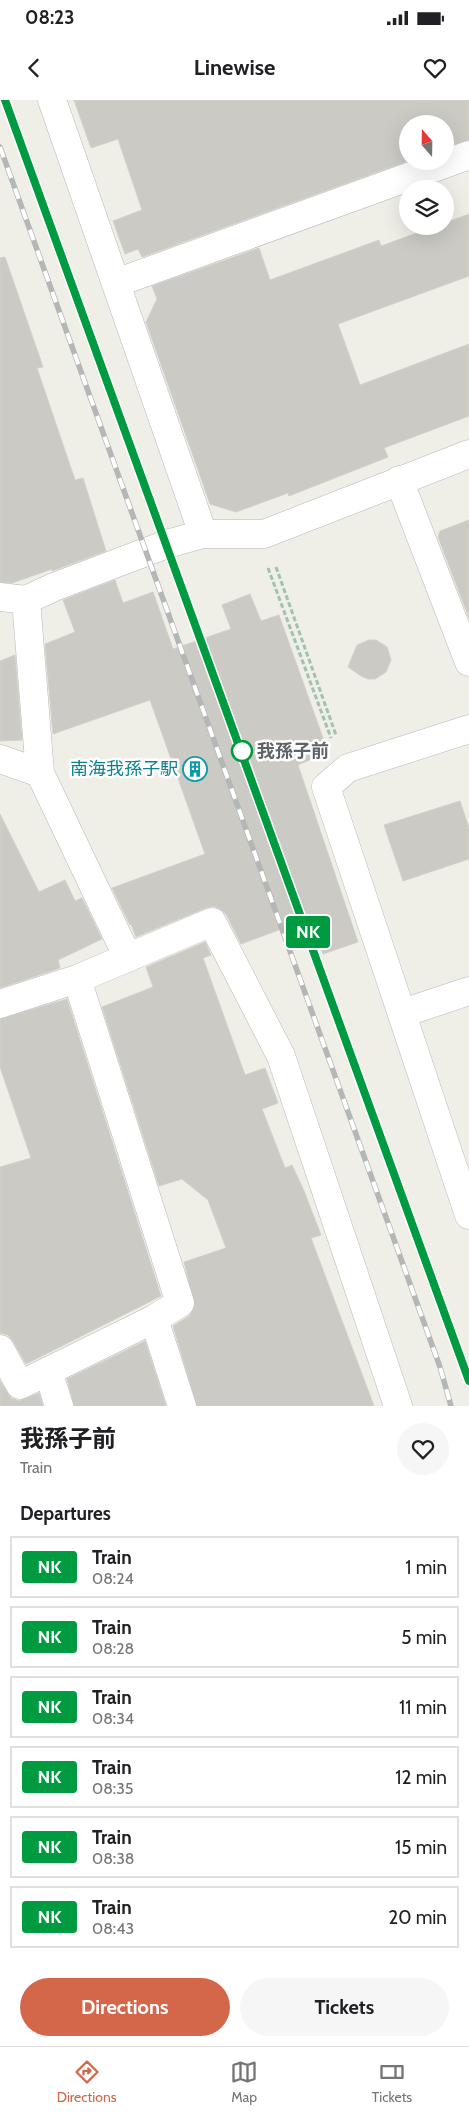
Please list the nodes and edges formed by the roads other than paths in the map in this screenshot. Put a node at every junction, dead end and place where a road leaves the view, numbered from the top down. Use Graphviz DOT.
graph roads {
  1 [pos="52,100"];
  2 [pos="469,155"];
  3 [pos="116,283"];
  4 [pos="469,454"];
  5 [pos="399,480"];
  6 [pos="203,534"];
  7 [pos="13,599"];
  8 [pos="469,662"];
  9 [pos="469,729"];
  10 [pos="0,759"];
  11 [pos="40,772"];
  12 [pos="128,958"];
  13 [pos="78,979"];
  14 [pos="469,991"];
  15 [pos="0,1004"];
  16 [pos="403,1012"];
  17 [pos="469,1215"];
  18 [pos="154,1319"];
  19 [pos="0,1349"];
  20 [pos="48,1371"];
  21 [pos="59,1406"];
  22 [pos="182,1406"];
  23 [pos="398,1406"];
  1 -- 3 [label="street"];
  2 -- 3 [label="street"];
  3 -- 6 [label="street"];
  4 -- 5 [label="street"];
  5 -- 6 [label="street"];
  5 -- 8 [label="street"];
  6 -- 7 [label="street"];
  7 -- 11 [label="street"];
  9 -- 16 [label="street"];
  10 -- 11 [label="street"];
  11 -- 12 [label="street"];
  12 -- 13 [label="street"];
  12 -- 23 [label="street"];
  13 -- 15 [label="street"];
  13 -- 18 [label="street"];
  14 -- 16 [label="street"];
  16 -- 17 [label="street"];
  18 -- 20 [label="street"];
  18 -- 22 [label="street"];
  19 -- 20 [label="street"];
  20 -- 21 [label="street"];
}
